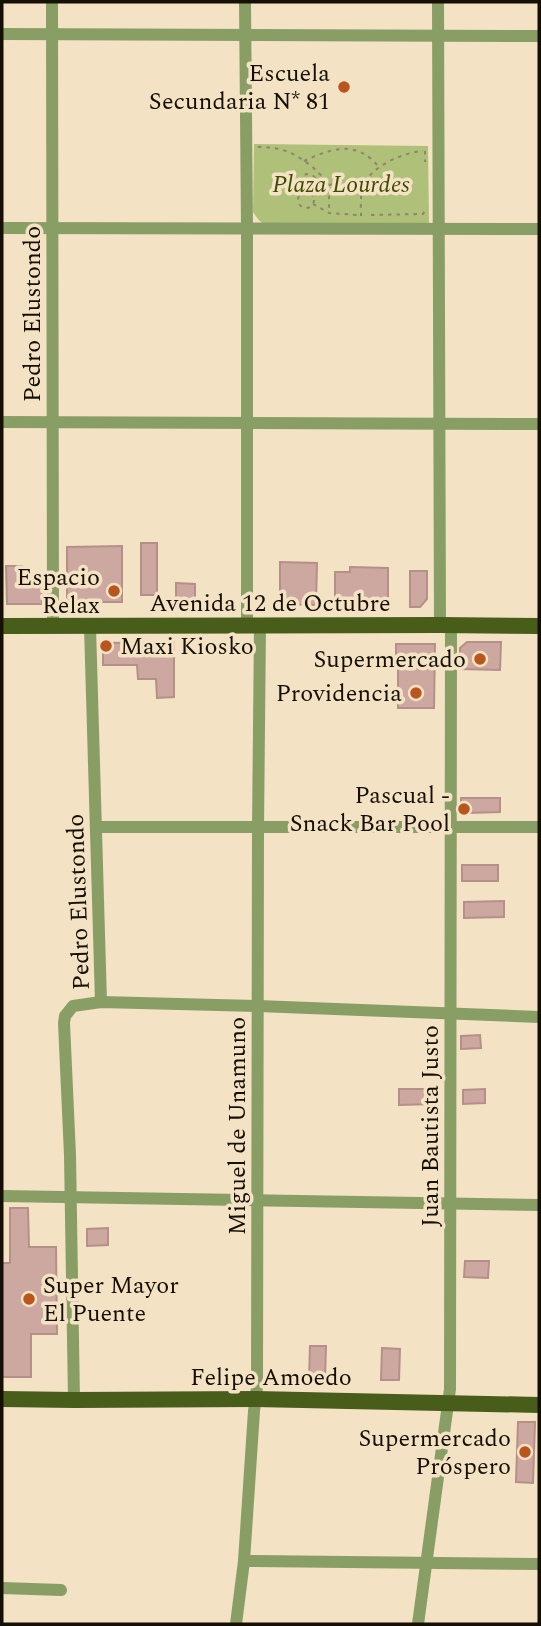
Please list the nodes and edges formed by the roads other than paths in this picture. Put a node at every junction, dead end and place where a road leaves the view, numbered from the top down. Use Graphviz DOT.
graph roads {
  1 [pos="52,2"];
  2 [pos="245,2"];
  3 [pos="438,2"];
  4 [pos="2,34"];
  5 [pos="52,34"];
  6 [pos="245,34"];
  7 [pos="438,35"];
  8 [pos="539,36"];
  9 [pos="2,228"];
  10 [pos="52,228"];
  11 [pos="247,229"];
  12 [pos="438,229"];
  13 [pos="539,229"];
  14 [pos="2,422"];
  15 [pos="53,424"];
  16 [pos="247,424"];
  17 [pos="439,424"];
  18 [pos="539,424"];
  19 [pos="446,625"];
  20 [pos="2,626"];
  21 [pos="53,626"];
  22 [pos="90,626"];
  23 [pos="254,626"];
  24 [pos="539,626"];
  25 [pos="450,826"];
  26 [pos="97,827"];
  27 [pos="539,827"];
  28 [pos="258,828"];
  29 [pos="102,1002"];
  30 [pos="258,1006"];
  31 [pos="451,1013"];
  32 [pos="539,1017"];
  33 [pos="2,1196"];
  34 [pos="71,1197"];
  35 [pos="259,1200"];
  36 [pos="450,1203"];
  37 [pos="539,1205"];
  38 [pos="2,1399"];
  39 [pos="256,1399"];
  40 [pos="74,1400"];
  41 [pos="449,1402"];
  42 [pos="539,1405"];
  43 [pos="244,1561"];
  44 [pos="427,1563"];
  45 [pos="539,1563"];
  46 [pos="2,1588"];
  47 [pos="61,1590"];
  48 [pos="236,1624"];
  49 [pos="418,1624"];
  1 -- 5 [label="street, Pedro Elustondo"];
  2 -- 6 [label="street, Miguel de Unamuno"];
  3 -- 7 [label="street, Juan Bautista Justo"];
  4 -- 5 [label="street"];
  5 -- 6 [label="street"];
  5 -- 10 [label="street, Pedro Elustondo"];
  6 -- 7 [label="street"];
  6 -- 11 [label="street, Miguel de Unamuno"];
  7 -- 8 [label="street"];
  7 -- 12 [label="street, Juan Bautista Justo"];
  9 -- 10 [label="street"];
  10 -- 11 [label="street"];
  10 -- 15 [label="street, Pedro Elustondo"];
  11 -- 12 [label="street"];
  11 -- 16 [label="street, Miguel de Unamuno"];
  12 -- 13 [label="street"];
  12 -- 17 [label="street, Juan Bautista Justo"];
  14 -- 15 [label="street"];
  15 -- 16 [label="street"];
  15 -- 21 [label="street, Pedro Elustondo"];
  16 -- 17 [label="street"];
  16 -- 23 [label="street, Miguel de Unamuno"];
  17 -- 18 [label="street"];
  17 -- 19 [label="street, Juan Bautista Justo"];
  19 -- 23 [label="main road, Avenida 12 de Octubre"];
  19 -- 24 [label="main road, Avenida 12 de Octubre"];
  19 -- 25 [label="street, Juan Bautista Justo"];
  20 -- 21 [label="main road, Avenida 12 de Octubre"];
  21 -- 22 [label="main road, Avenida 12 de Octubre"];
  22 -- 23 [label="main road, Avenida 12 de Octubre"];
  22 -- 26 [label="street, Pedro Elustondo"];
  23 -- 28 [label="street, Miguel de Unamuno"];
  25 -- 27 [label="street"];
  25 -- 28 [label="street"];
  25 -- 31 [label="street, Juan Bautista Justo"];
  26 -- 28 [label="street"];
  26 -- 29 [label="street, Pedro Elustondo"];
  28 -- 30 [label="street, Miguel de Unamuno"];
  29 -- 30 [label="street"];
  29 -- 34 [label="street, Pedro Elustondo"];
  30 -- 31 [label="street"];
  30 -- 35 [label="street, Miguel de Unamuno"];
  31 -- 32 [label="street"];
  31 -- 36 [label="street, Juan Bautista Justo"];
  33 -- 34 [label="street"];
  34 -- 35 [label="street"];
  34 -- 40 [label="street, Pedro Elustondo"];
  35 -- 36 [label="street"];
  35 -- 39 [label="street, Miguel de Unamuno"];
  36 -- 37 [label="street"];
  36 -- 41 [label="street, Juan Bautista Justo"];
  38 -- 40 [label="main road, Felipe Amoedo"];
  39 -- 40 [label="main road, Felipe Amoedo"];
  39 -- 41 [label="main road, Felipe Amoedo"];
  39 -- 43 [label="street, Miguel de Unamuno"];
  41 -- 42 [label="main road, Felipe Amoedo"];
  41 -- 44 [label="street, Juan Bautista Justo"];
  43 -- 44 [label="street"];
  43 -- 48 [label="street, Miguel de Unamuno"];
  44 -- 45 [label="street"];
  44 -- 49 [label="street, Juan Bautista Justo"];
  46 -- 47 [label="street"];
}
